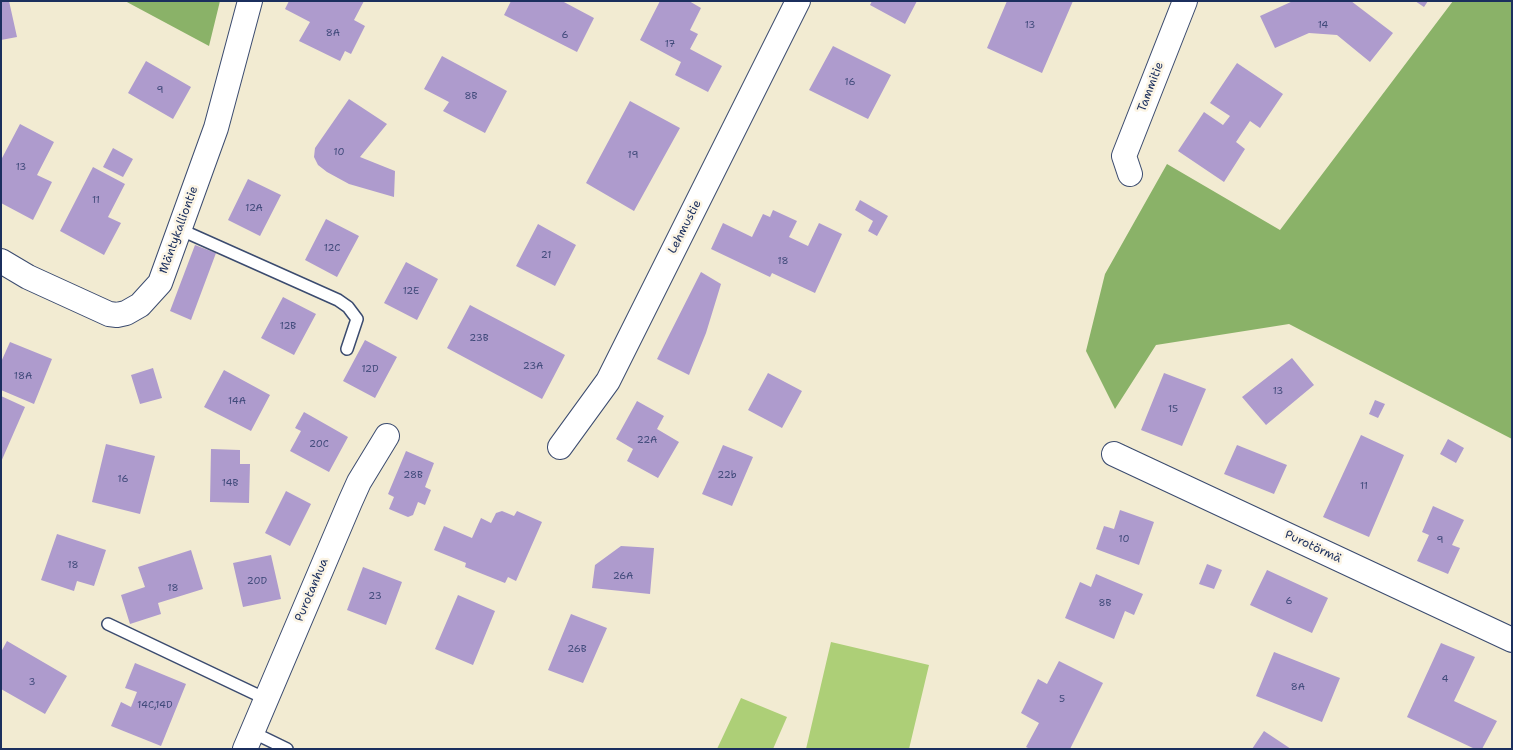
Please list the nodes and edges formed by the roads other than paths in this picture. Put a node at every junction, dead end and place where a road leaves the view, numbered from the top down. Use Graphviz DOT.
graph roads {
  1 [pos="250,1"];
  2 [pos="798,1"];
  3 [pos="1185,1"];
  4 [pos="1130,174"];
  5 [pos="179,229"];
  6 [pos="1,261"];
  7 [pos="347,349"];
  8 [pos="387,436"];
  9 [pos="560,447"];
  10 [pos="1114,454"];
  11 [pos="108,624"];
  12 [pos="1512,640"];
  13 [pos="266,699"];
  14 [pos="249,741"];
  15 [pos="287,749"];
  1 -- 5 [label="street, Mäntykalliontie"];
  2 -- 9 [label="street, Lehmustie"];
  3 -- 4 [label="street, Tammitie"];
  5 -- 6 [label="street, Mäntykalliontie"];
  5 -- 7 [label="lane"];
  8 -- 13 [label="street, Purotanhua"];
  10 -- 12 [label="street, Purotörmä"];
  11 -- 13 [label="lane"];
  13 -- 14 [label="street, Purotanhua"];
  14 -- 15 [label="lane"];
}
